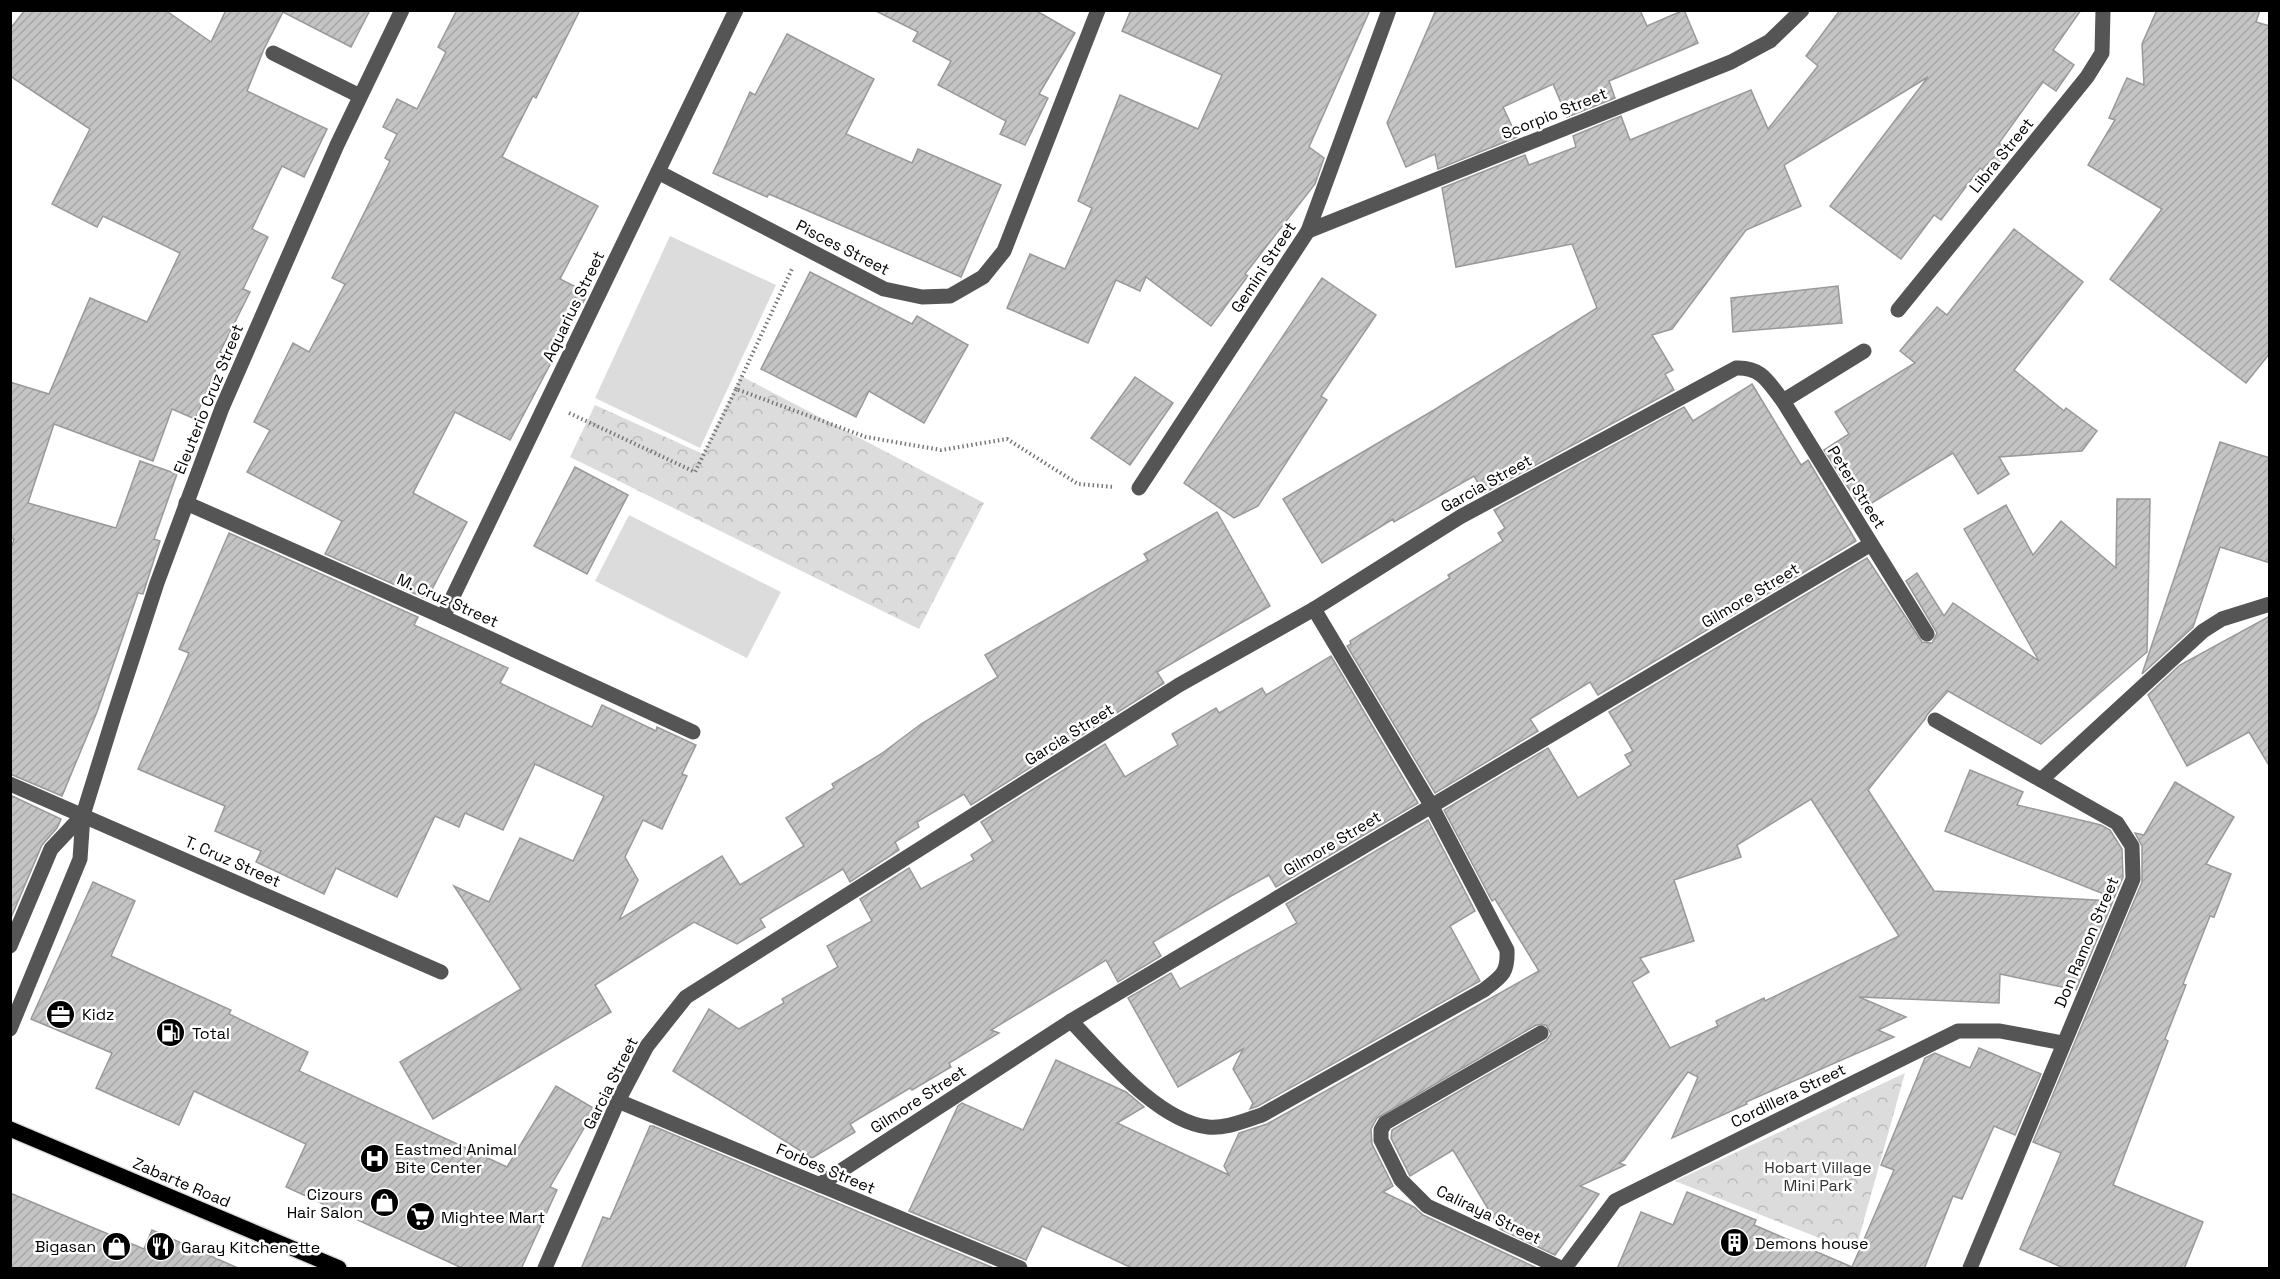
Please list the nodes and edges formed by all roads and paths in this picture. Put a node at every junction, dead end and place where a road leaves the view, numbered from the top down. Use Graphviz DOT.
graph roads {
  1 [pos="402,10"];
  2 [pos="736,10"];
  3 [pos="1098,10"];
  4 [pos="1389,10"];
  5 [pos="1802,10"];
  6 [pos="2103,10"];
  7 [pos="273,53"];
  8 [pos="360,96"];
  9 [pos="658,172"];
  10 [pos="1308,231"];
  11 [pos="802,247"];
  12 [pos="1898,310"];
  13 [pos="1864,351"];
  14 [pos="1748,368"];
  15 [pos="736,389"];
  16 [pos="1783,401"];
  17 [pos="546,402"];
  18 [pos="1139,489"];
  19 [pos="186,503"];
  20 [pos="1871,544"];
  21 [pos="2270,604"];
  22 [pos="1314,609"];
  23 [pos="443,617"];
  24 [pos="1927,634"];
  25 [pos="1935,720"];
  26 [pos="693,732"];
  27 [pos="2041,780"];
  28 [pos="10,784"];
  29 [pos="1431,805"];
  30 [pos="83,815"];
  31 [pos="10,946"];
  32 [pos="441,972"];
  33 [pos="1071,1021"];
  34 [pos="10,1029"];
  35 [pos="1541,1034"];
  36 [pos="2063,1043"];
  37 [pos="618,1101"];
  38 [pos="10,1129"];
  39 [pos="819,1185"];
  40 [pos="1971,1268"];
  41 [pos="339,1269"];
  42 [pos="545,1269"];
  43 [pos="1020,1269"];
  44 [pos="1563,1269"];
  1 -- 8 [label="street, Eleuterio Cruz Street"];
  2 -- 9 [label="street, Aquarius Street"];
  3 -- 11 [label="street, Pisces Street"];
  4 -- 10 [label="street, Gemini Street"];
  5 -- 10 [label="street, Scorpio Street"];
  6 -- 12 [label="street, Libra Street"];
  7 -- 8 [label="street"];
  8 -- 19 [label="street, Eleuterio Cruz Street"];
  9 -- 11 [label="street, Pisces Street"];
  9 -- 17 [label="street, Aquarius Street"];
  10 -- 18 [label="street, Gemini Street"];
  11 -- 15 [label="path"];
  13 -- 16 [label="street"];
  14 -- 16 [label="street, Peter Street"];
  14 -- 22 [label="street, Garcia Street"];
  15 -- 17 [label="path"];
  15 -- 18 [label="path"];
  16 -- 20 [label="street, Peter Street"];
  17 -- 23 [label="street, Aquarius Street"];
  19 -- 23 [label="street, M. Cruz Street"];
  19 -- 30 [label="street, Eleuterio Cruz Street"];
  20 -- 24 [label="street, Peter Street"];
  20 -- 29 [label="street, Gilmore Street"];
  21 -- 27 [label="street"];
  22 -- 29 [label="street"];
  22 -- 37 [label="street, Garcia Street"];
  23 -- 26 [label="street, M. Cruz Street"];
  25 -- 27 [label="street, Don Ramon Street"];
  27 -- 36 [label="street, Don Ramon Street"];
  28 -- 30 [label="street, T. Cruz Street"];
  29 -- 33 [label="street, Gilmore Street"];
  29 -- 33 [label="street"];
  30 -- 31 [label="street, Eleuterio Cruz Street"];
  30 -- 32 [label="street, T. Cruz Street"];
  30 -- 34 [label="street, Eleuterio Cruz Street"];
  33 -- 39 [label="street, Gilmore Street"];
  35 -- 44 [label="street, Caliraya Street"];
  36 -- 40 [label="street, Don Ramon Street"];
  36 -- 44 [label="street, Cordillera Street"];
  37 -- 39 [label="street, Forbes Street"];
  37 -- 42 [label="street, Garcia Street"];
  38 -- 41 [label="main road, Zabarte Road"];
  39 -- 43 [label="street, Forbes Street"];
}
